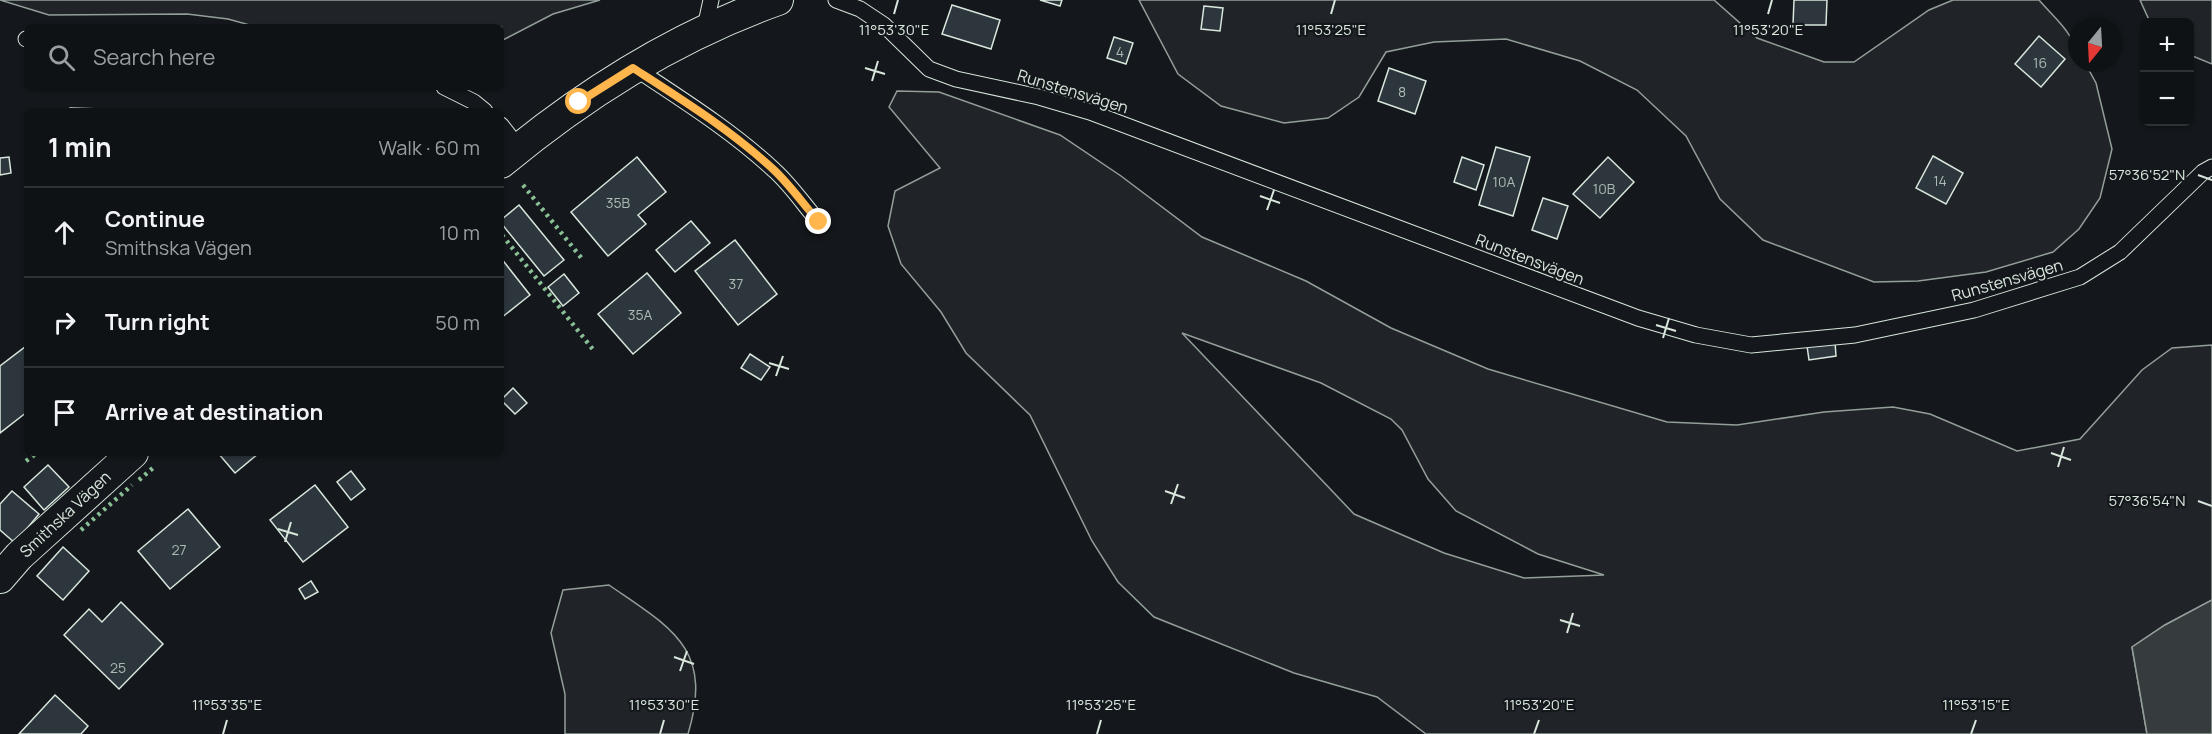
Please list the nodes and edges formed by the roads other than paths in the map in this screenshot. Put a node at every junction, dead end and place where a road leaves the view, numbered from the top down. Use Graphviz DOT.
graph roads {
  1 [pos="711,0"];
  2 [pos="778,0"];
  3 [pos="836,0"];
  4 [pos="704,33"];
  5 [pos="633,68"];
  6 [pos="450,90"];
  7 [pos="481,108"];
  8 [pos="507,145"];
  9 [pos="2212,167"];
  10 [pos="819,222"];
  11 [pos="130,456"];
  12 [pos="0,578"];
  1 -- 4 [label="lane"];
  2 -- 4 [label="street"];
  3 -- 9 [label="lane, Runstensvägen"];
  4 -- 5 [label="street"];
  5 -- 8 [label="street"];
  5 -- 10 [label="lane"];
  6 -- 7 [label="lane"];
  11 -- 12 [label="street, Smithska Vägen"];
}
